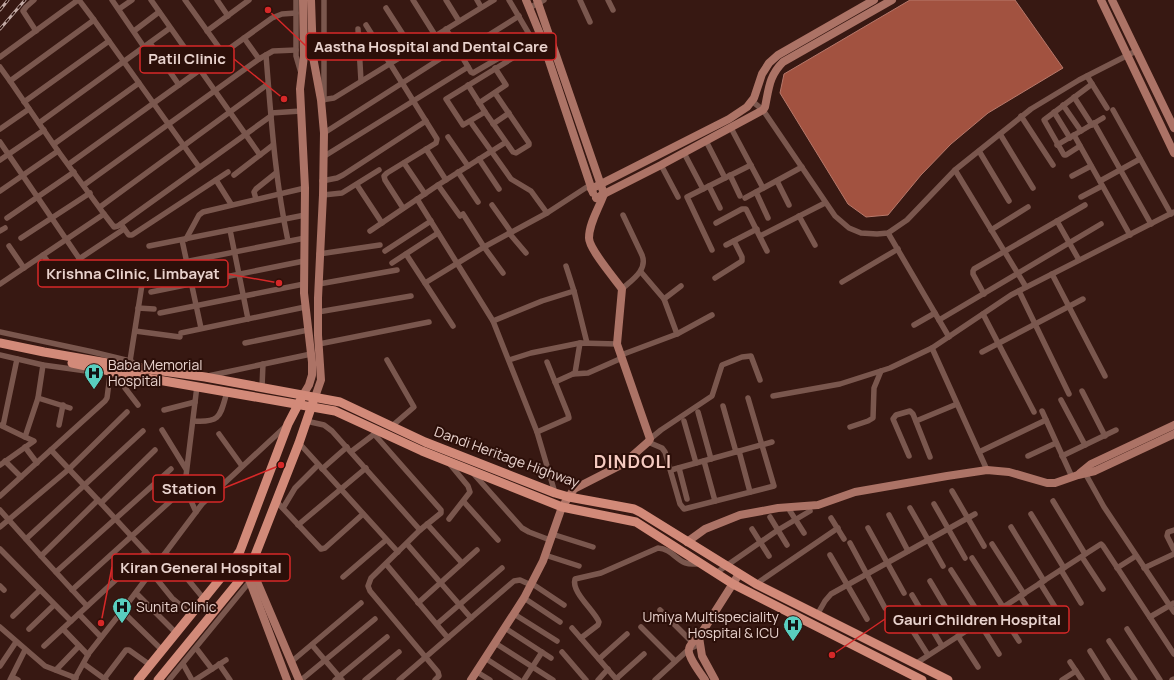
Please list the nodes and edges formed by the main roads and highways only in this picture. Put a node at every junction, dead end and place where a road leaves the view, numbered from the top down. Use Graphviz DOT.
graph roads {
  1 [pos="0,343"];
  2 [pos="0,348"];
  3 [pos="125,370"];
  4 [pos="303,395"];
  5 [pos="315,397"];
  6 [pos="298,404"];
  7 [pos="311,407"];
  8 [pos="138,680"];
  9 [pos="158,680"];
  10 [pos="922,680"];
  11 [pos="948,680"];
  1 -- 3 [label="main road"];
  2 -- 3 [label="main road"];
  3 -- 4 [label="main road, Dandi Heritage Highway"];
  3 -- 6 [label="main road, Dandi Heritage Highway"];
  4 -- 5 [label="main road, Dandi Heritage Highway"];
  4 -- 6 [label="main road"];
  5 -- 7 [label="main road"];
  5 -- 11 [label="main road, Dandi Heritage Highway"];
  6 -- 7 [label="main road, Dandi Heritage Highway"];
  6 -- 8 [label="main road"];
  7 -- 9 [label="main road"];
  7 -- 10 [label="main road, Dandi Heritage Highway"];
}
